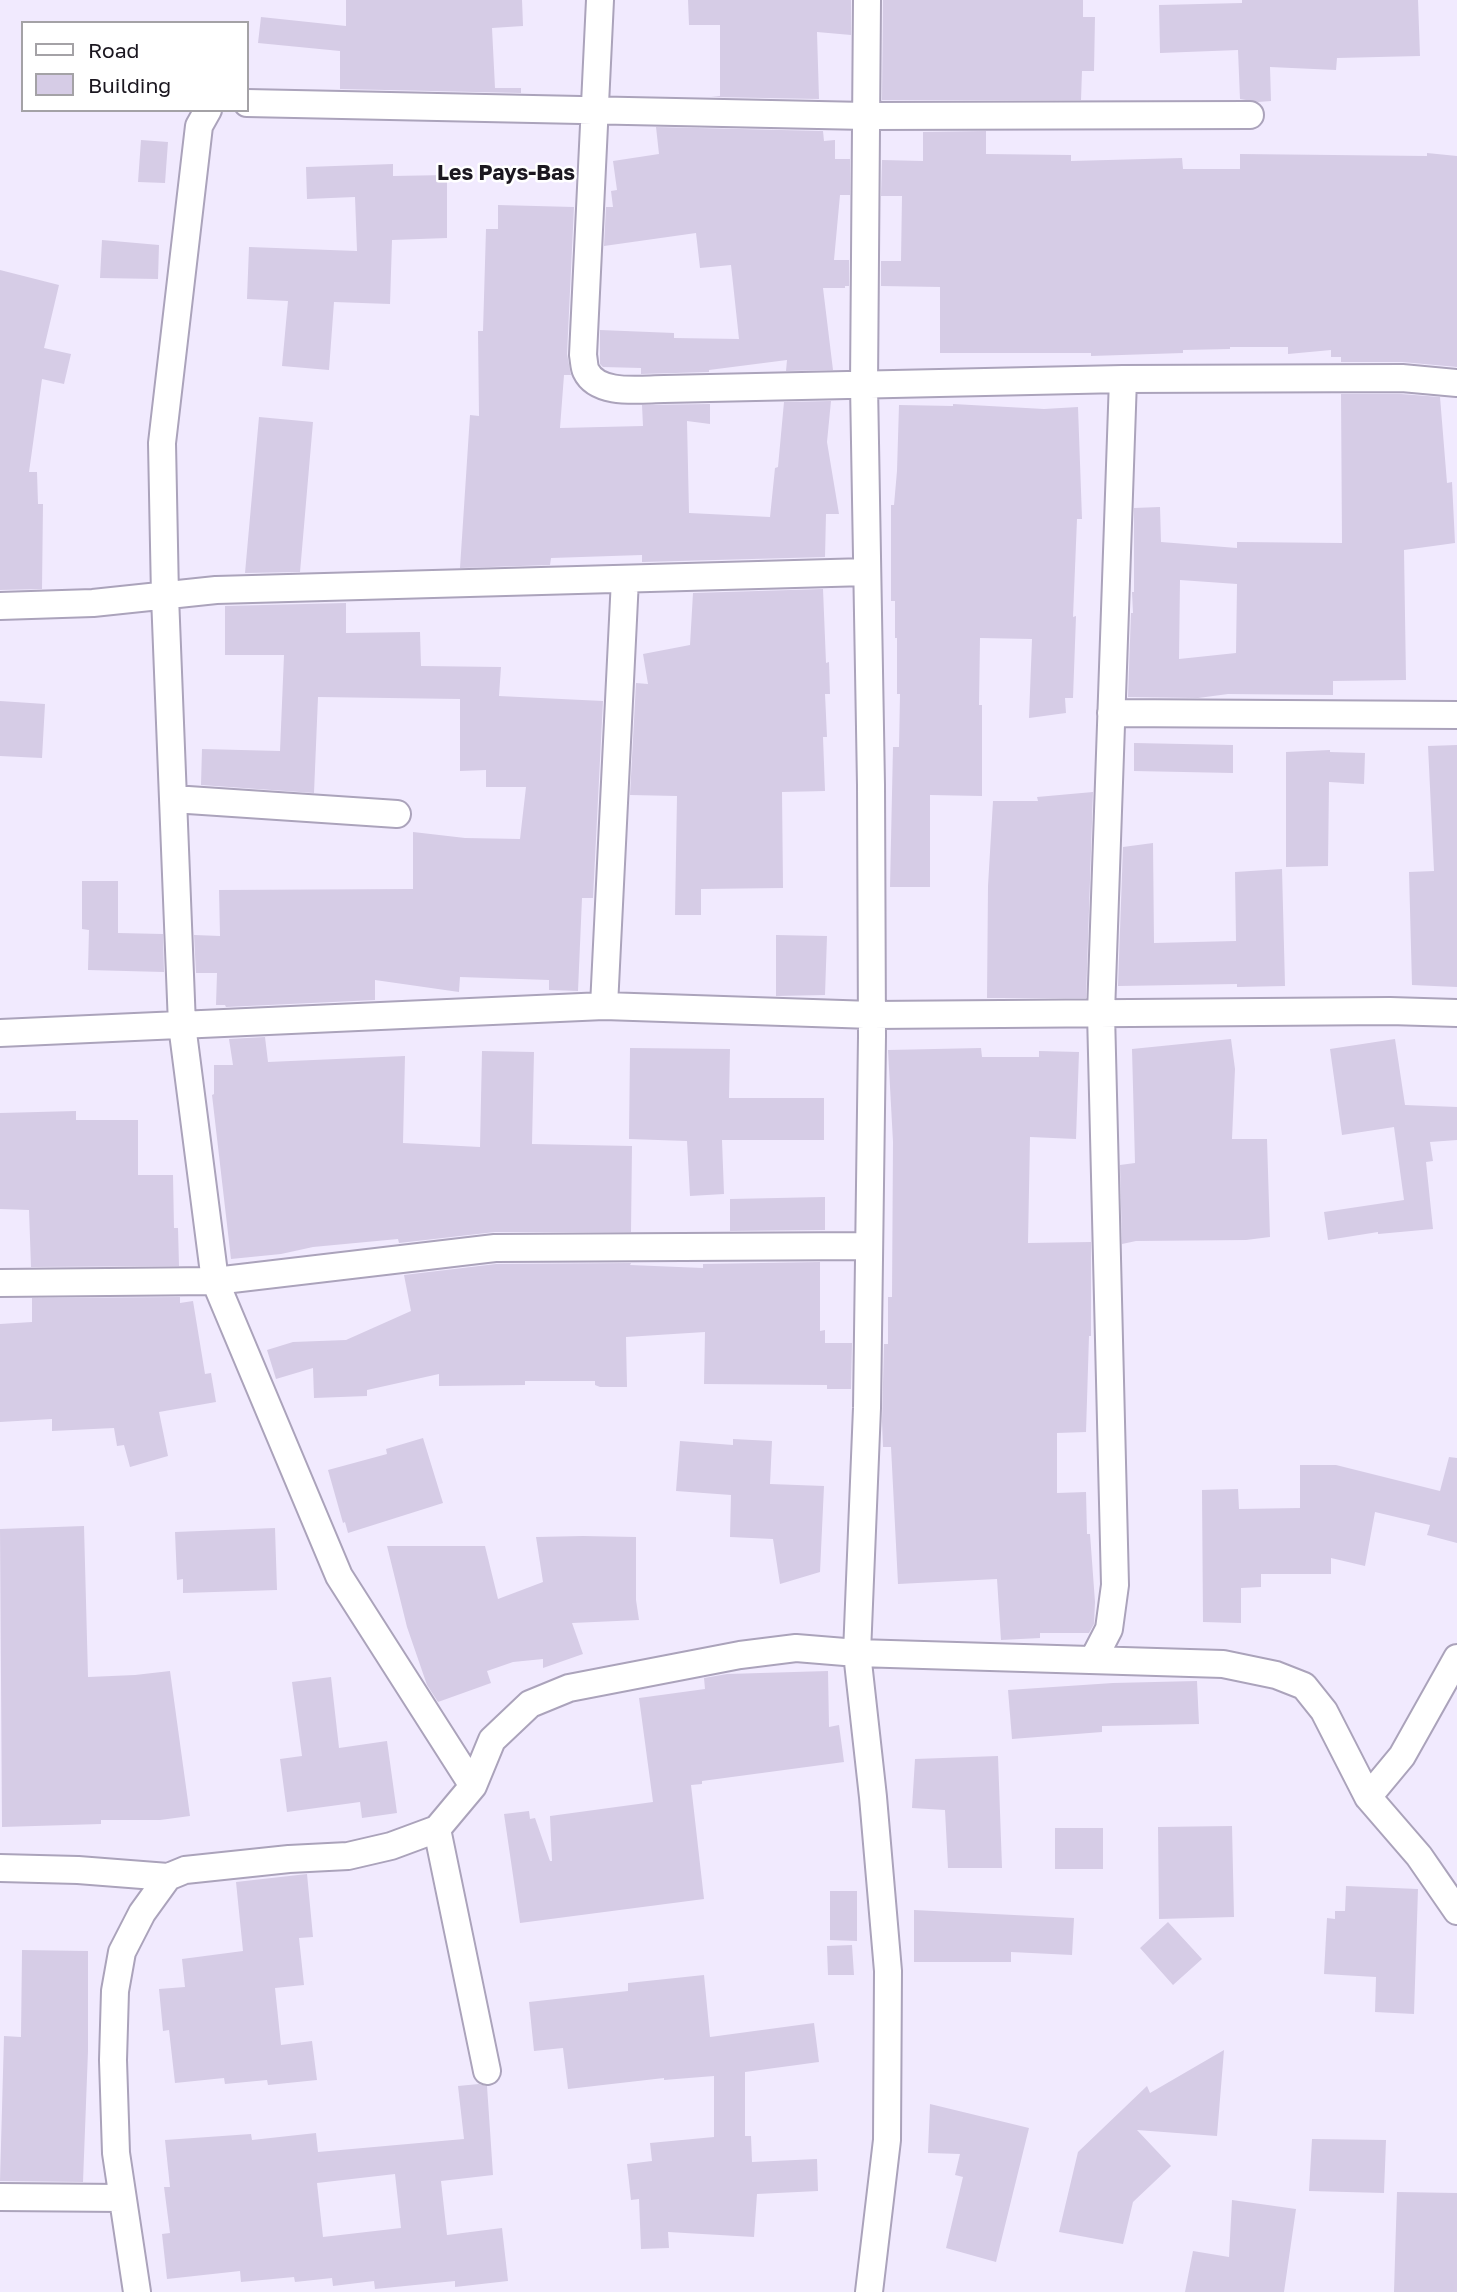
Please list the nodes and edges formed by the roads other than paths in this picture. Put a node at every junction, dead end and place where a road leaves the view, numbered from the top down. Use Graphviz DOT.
graph roads {
  1 [pos="600,0"];
  2 [pos="867,0"];
  3 [pos="248,103"];
  4 [pos="595,109"];
  5 [pos="207,112"];
  6 [pos="1250,115"];
  7 [pos="866,116"];
  8 [pos="1123,379"];
  9 [pos="1457,383"];
  10 [pos="864,385"];
  11 [pos="867,572"];
  12 [pos="625,579"];
  13 [pos="165,596"];
  14 [pos="0,606"];
  15 [pos="1111,713"];
  16 [pos="1457,715"];
  17 [pos="173,799"];
  18 [pos="397,814"];
  19 [pos="604,1006"];
  20 [pos="1101,1013"];
  21 [pos="1457,1013"];
  22 [pos="872,1015"];
  23 [pos="182,1025"];
  24 [pos="0,1033"];
  25 [pos="869,1246"];
  26 [pos="215,1281"];
  27 [pos="0,1283"];
  28 [pos="857,1653"];
  29 [pos="1457,1658"];
  30 [pos="1093,1660"];
  31 [pos="473,1786"];
  32 [pos="1368,1797"];
  33 [pos="438,1829"];
  34 [pos="0,1868"];
  35 [pos="168,1877"];
  36 [pos="1457,1911"];
  37 [pos="487,2071"];
  38 [pos="0,2197"];
  39 [pos="122,2198"];
  40 [pos="137,2292"];
  41 [pos="869,2292"];
  1 -- 4 [label="street"];
  2 -- 7 [label="street"];
  3 -- 4 [label="street"];
  4 -- 7 [label="street"];
  4 -- 10 [label="street"];
  5 -- 13 [label="street"];
  6 -- 7 [label="street"];
  7 -- 10 [label="street"];
  8 -- 9 [label="street"];
  8 -- 10 [label="street"];
  8 -- 15 [label="street"];
  10 -- 11 [label="street"];
  11 -- 12 [label="street"];
  11 -- 22 [label="street"];
  12 -- 13 [label="street"];
  12 -- 19 [label="street"];
  13 -- 14 [label="street"];
  13 -- 17 [label="street"];
  15 -- 16 [label="street"];
  15 -- 20 [label="street"];
  17 -- 18 [label="street"];
  17 -- 23 [label="street"];
  19 -- 22 [label="street"];
  19 -- 23 [label="street"];
  20 -- 21 [label="street"];
  20 -- 22 [label="street"];
  20 -- 30 [label="street"];
  22 -- 25 [label="street"];
  23 -- 24 [label="street"];
  23 -- 26 [label="street"];
  25 -- 26 [label="street"];
  25 -- 28 [label="street"];
  26 -- 27 [label="street"];
  26 -- 31 [label="street"];
  28 -- 30 [label="street"];
  28 -- 31 [label="street"];
  28 -- 41 [label="street"];
  29 -- 32 [label="street"];
  30 -- 32 [label="street"];
  31 -- 33 [label="street"];
  32 -- 36 [label="street"];
  33 -- 35 [label="street"];
  33 -- 37 [label="street"];
  34 -- 35 [label="street"];
  35 -- 39 [label="street"];
  38 -- 39 [label="street"];
  39 -- 40 [label="street"];
}
